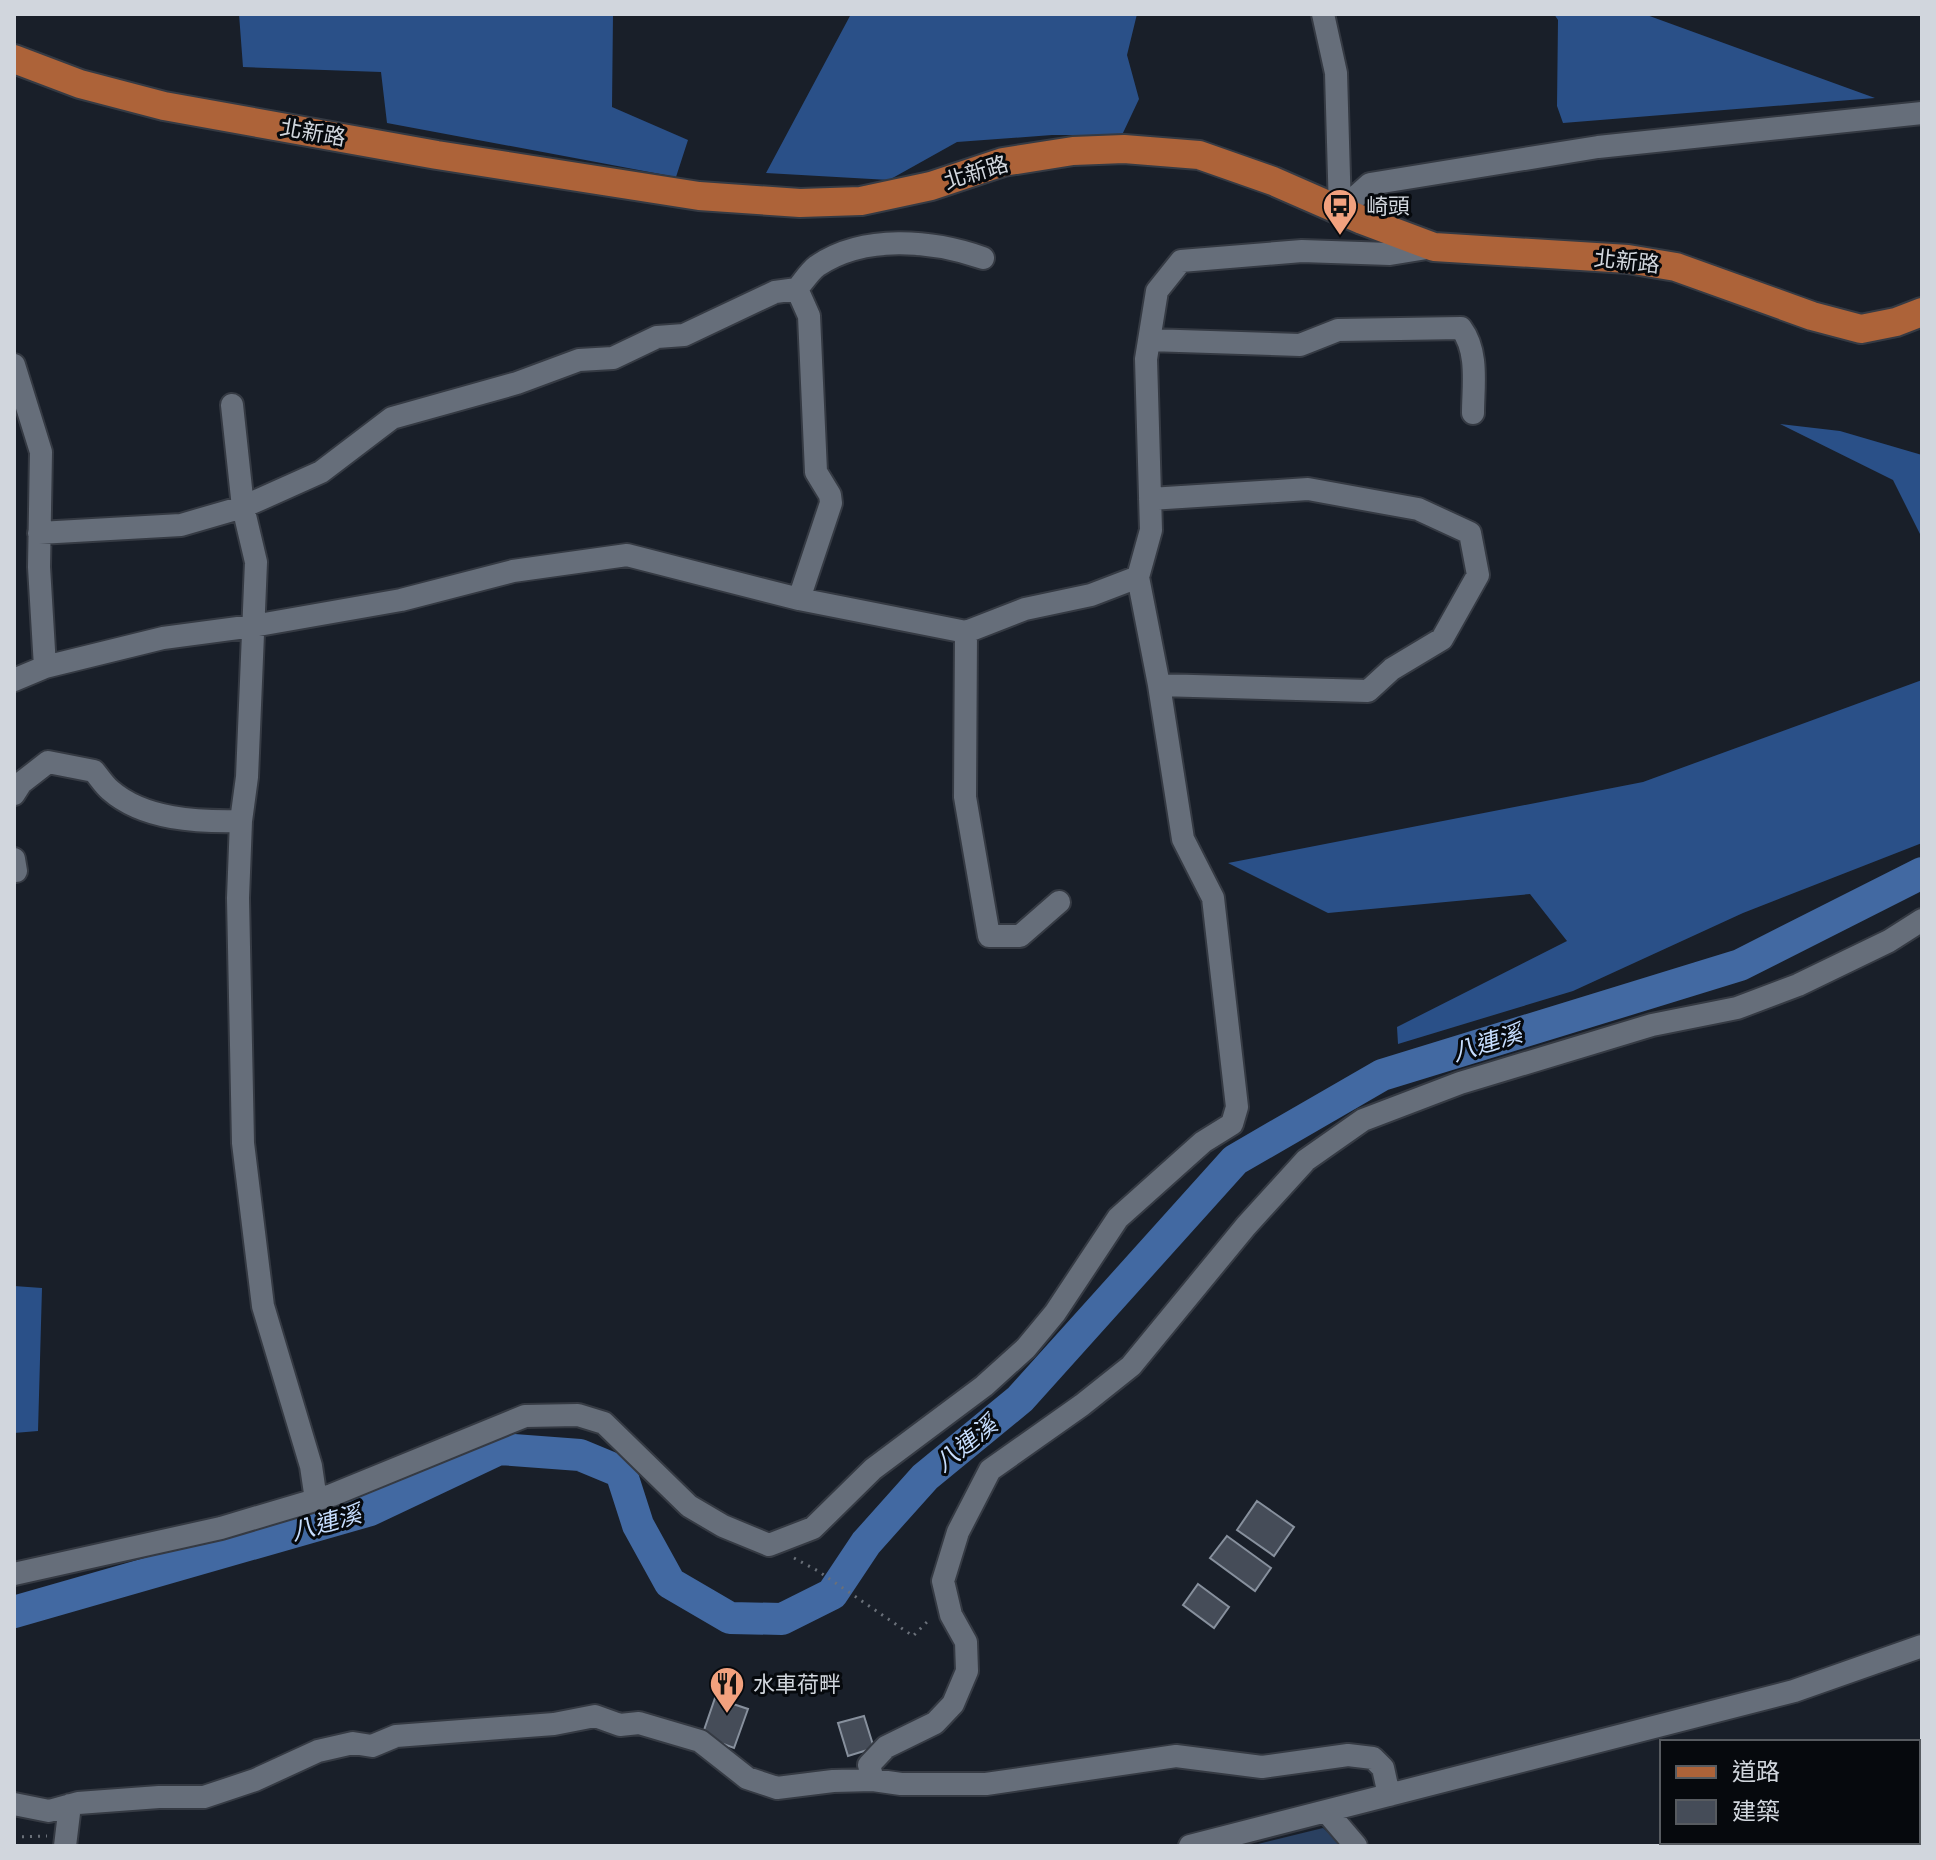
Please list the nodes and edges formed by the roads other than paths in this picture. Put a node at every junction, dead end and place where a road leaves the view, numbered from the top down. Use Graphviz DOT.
graph roads {
  1 [pos="1323,14"];
  2 [pos="14,59"];
  3 [pos="1922,113"];
  4 [pos="1340,211"];
  5 [pos="1434,247"];
  6 [pos="983,258"];
  7 [pos="797,289"];
  8 [pos="1922,312"];
  9 [pos="1149,340"];
  10 [pos="14,365"];
  11 [pos="232,405"];
  12 [pos="1473,413"];
  13 [pos="1150,499"];
  14 [pos="243,507"];
  15 [pos="39,533"];
  16 [pos="1138,577"];
  17 [pos="799,599"];
  18 [pos="253,626"];
  19 [pos="966,632"];
  20 [pos="45,667"];
  21 [pos="14,680"];
  22 [pos="1159,685"];
  23 [pos="14,794"];
  24 [pos="241,821"];
  25 [pos="1059,902"];
  26 [pos="1922,920"];
  27 [pos="316,1500"];
  28 [pos="14,1574"];
  29 [pos="1922,1646"];
  30 [pos="873,1780"];
  31 [pos="1389,1795"];
  32 [pos="14,1804"];
  33 [pos="70,1805"];
  34 [pos="1327,1812"];
  35 [pos="66,1841"];
  36 [pos="1190,1846"];
  37 [pos="1356,1846"];
  1 -- 4 [label="street"];
  2 -- 4 [label="main road, 北新路"];
  3 -- 4 [label="street"];
  4 -- 5 [label="main road, 北新路"];
  5 -- 8 [label="main road, 北新路"];
  5 -- 9 [label="street"];
  6 -- 7 [label="street"];
  7 -- 14 [label="street"];
  7 -- 17 [label="street"];
  9 -- 12 [label="street"];
  9 -- 13 [label="street"];
  10 -- 15 [label="street"];
  11 -- 14 [label="street"];
  13 -- 16 [label="street"];
  13 -- 22 [label="street"];
  14 -- 15 [label="street"];
  14 -- 18 [label="street"];
  15 -- 20 [label="street"];
  16 -- 19 [label="street"];
  16 -- 22 [label="street"];
  17 -- 18 [label="street"];
  17 -- 19 [label="street"];
  18 -- 20 [label="street"];
  18 -- 24 [label="street"];
  19 -- 25 [label="street"];
  20 -- 21 [label="street"];
  22 -- 27 [label="street"];
  23 -- 24 [label="street"];
  24 -- 27 [label="street"];
  26 -- 30 [label="street"];
  27 -- 28 [label="street"];
  29 -- 31 [label="street"];
  30 -- 31 [label="street"];
  30 -- 33 [label="street"];
  31 -- 34 [label="street"];
  32 -- 33 [label="street"];
  33 -- 35 [label="street"];
  34 -- 36 [label="street"];
  34 -- 37 [label="street"];
}
